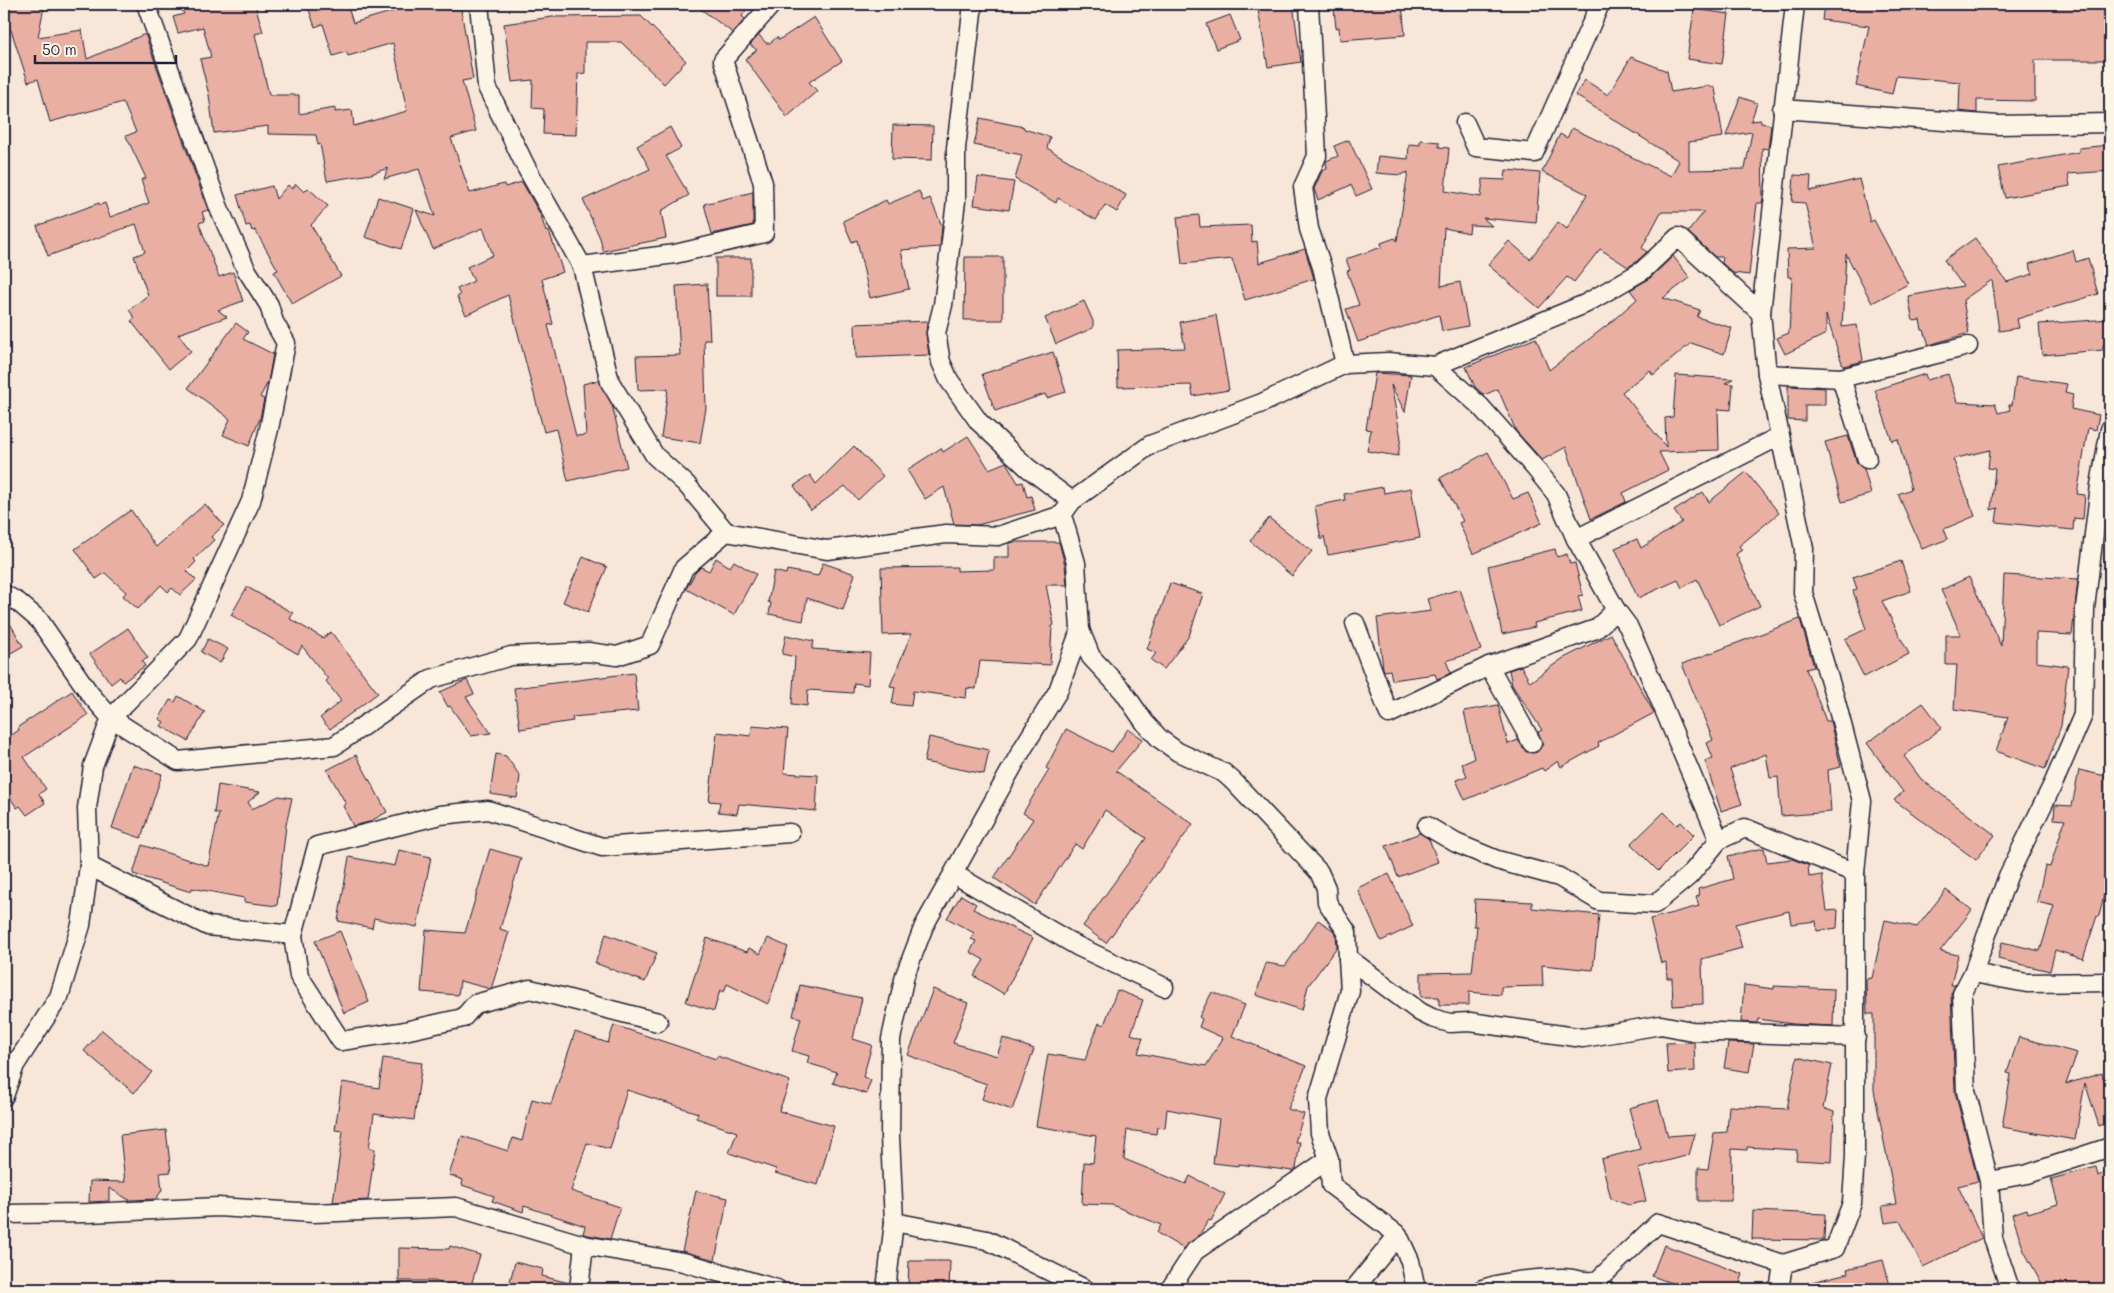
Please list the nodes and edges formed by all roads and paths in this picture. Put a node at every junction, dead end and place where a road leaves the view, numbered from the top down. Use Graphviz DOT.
graph roads {
  1 [pos="146,4"];
  2 [pos="479,4"];
  3 [pos="772,4"];
  4 [pos="973,4"];
  5 [pos="1309,4"];
  6 [pos="1600,4"];
  7 [pos="1795,4"];
  8 [pos="1782,109"];
  9 [pos="1465,123"];
  10 [pos="2110,123"];
  11 [pos="582,266"];
  12 [pos="1761,313"];
  13 [pos="1968,346"];
  14 [pos="1345,364"];
  15 [pos="1435,366"];
  16 [pos="1767,374"];
  17 [pos="1841,378"];
  18 [pos="2110,429"];
  19 [pos="1780,436"];
  20 [pos="1867,458"];
  21 [pos="1067,508"];
  22 [pos="726,532"];
  23 [pos="1576,539"];
  24 [pos="4,594"];
  25 [pos="1616,610"];
  26 [pos="1355,623"];
  27 [pos="1080,630"];
  28 [pos="1489,666"];
  29 [pos="111,718"];
  30 [pos="1532,743"];
  31 [pos="1427,826"];
  32 [pos="790,832"];
  33 [pos="1719,840"];
  34 [pos="89,866"];
  35 [pos="1855,873"];
  36 [pos="954,874"];
  37 [pos="293,934"];
  38 [pos="1348,958"];
  39 [pos="1974,973"];
  40 [pos="2110,982"];
  41 [pos="1384,984"];
  42 [pos="1164,987"];
  43 [pos="1350,991"];
  44 [pos="658,1022"];
  45 [pos="1856,1037"];
  46 [pos="4,1096"];
  47 [pos="2110,1147"];
  48 [pos="1329,1159"];
  49 [pos="1989,1181"];
  50 [pos="4,1214"];
  51 [pos="894,1222"];
  52 [pos="1398,1235"];
  53 [pos="584,1245"];
  54 [pos="1783,1264"];
  55 [pos="579,1289"];
  56 [pos="777,1289"];
  57 [pos="886,1289"];
  58 [pos="1085,1289"];
  59 [pos="1170,1289"];
  60 [pos="1354,1289"];
  61 [pos="1416,1289"];
  62 [pos="1482,1289"];
  63 [pos="1777,1289"];
  64 [pos="2010,1289"];
  1 -- 29 [label="street"];
  2 -- 11 [label="street"];
  3 -- 11 [label="street"];
  4 -- 21 [label="street"];
  5 -- 14 [label="street"];
  6 -- 9 [label="street"];
  7 -- 8 [label="street"];
  8 -- 10 [label="street"];
  8 -- 12 [label="street"];
  11 -- 22 [label="street"];
  12 -- 15 [label="street"];
  12 -- 16 [label="street"];
  13 -- 17 [label="street"];
  14 -- 15 [label="street"];
  14 -- 21 [label="street"];
  15 -- 23 [label="street"];
  16 -- 17 [label="street"];
  16 -- 19 [label="street"];
  17 -- 20 [label="street"];
  18 -- 39 [label="street"];
  19 -- 23 [label="street"];
  19 -- 35 [label="street"];
  21 -- 22 [label="street"];
  21 -- 27 [label="street"];
  22 -- 29 [label="street"];
  23 -- 25 [label="street"];
  24 -- 29 [label="street"];
  25 -- 28 [label="street"];
  25 -- 33 [label="street"];
  26 -- 28 [label="street"];
  27 -- 36 [label="street"];
  27 -- 38 [label="street"];
  28 -- 30 [label="street"];
  29 -- 34 [label="street"];
  31 -- 33 [label="street"];
  32 -- 37 [label="street"];
  33 -- 35 [label="street"];
  34 -- 37 [label="street"];
  34 -- 46 [label="street"];
  35 -- 45 [label="street"];
  36 -- 42 [label="street"];
  36 -- 51 [label="street"];
  37 -- 44 [label="street"];
  38 -- 41 [label="street"];
  38 -- 43 [label="street"];
  39 -- 40 [label="street"];
  39 -- 49 [label="street"];
  41 -- 43 [label="street"];
  41 -- 45 [label="street"];
  43 -- 48 [label="street"];
  45 -- 54 [label="street"];
  47 -- 49 [label="street"];
  48 -- 52 [label="street"];
  48 -- 59 [label="street"];
  49 -- 64 [label="street"];
  50 -- 53 [label="street"];
  51 -- 57 [label="street"];
  51 -- 58 [label="street"];
  52 -- 60 [label="street"];
  52 -- 61 [label="street"];
  53 -- 55 [label="street"];
  53 -- 56 [label="street"];
  54 -- 62 [label="street"];
  54 -- 63 [label="street"];
}
